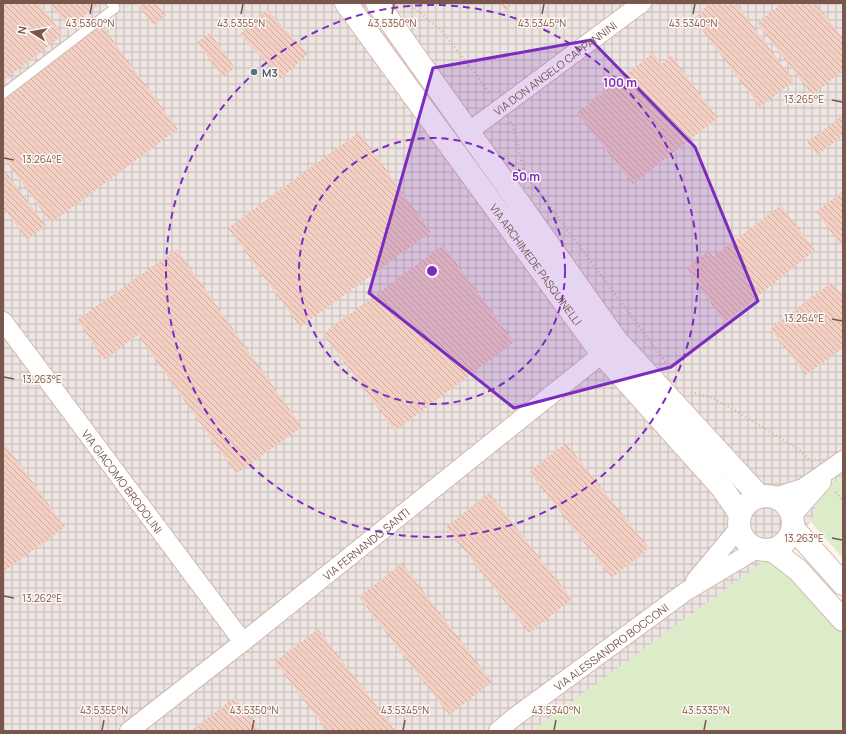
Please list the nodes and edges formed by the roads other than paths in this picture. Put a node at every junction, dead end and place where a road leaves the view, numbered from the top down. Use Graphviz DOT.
graph roads {
  1 [pos="111,3"];
  2 [pos="346,3"];
  3 [pos="377,3"];
  4 [pos="642,3"];
  5 [pos="3,94"];
  6 [pos="468,132"];
  7 [pos="3,321"];
  8 [pos="602,354"];
  9 [pos="831,470"];
  10 [pos="767,497"];
  11 [pos="740,521"];
  12 [pos="793,522"];
  13 [pos="764,550"];
  14 [pos="843,584"];
  15 [pos="685,592"];
  16 [pos="843,620"];
  17 [pos="243,642"];
  18 [pos="515,725"];
  19 [pos="130,731"];
  20 [pos="498,731"];
  1 -- 5 [label="lane"];
  2 -- 8 [label="main road, VIA ARCHIMEDE PASQUINELLI"];
  3 -- 6 [label="main road, VIA ARCHIMEDE PASQUINELLI"];
  4 -- 6 [label="street, VIA DON ANGELO CAPPANNINI"];
  6 -- 10 [label="main road, VIA ARCHIMEDE PASQUINELLI"];
  7 -- 17 [label="street, VIA GIACOMO BRODOLINI"];
  8 -- 11 [label="main road, VIA ARCHIMEDE PASQUINELLI"];
  8 -- 17 [label="street, VIA FERNANDO SANTI"];
  9 -- 10 [label="street"];
  9 -- 12 [label="street"];
  10 -- 11 [label="main road"];
  10 -- 12 [label="main road, VIA ARCHIMEDE PASQUINELLI"];
  11 -- 13 [label="main road, VIA ARCHIMEDE PASQUINELLI"];
  11 -- 15 [label="street, VIA ALESSANDRO BOCCONI"];
  12 -- 13 [label="main road"];
  12 -- 14 [label="main road, VIA ARCHIMEDE PASQUINELLI"];
  13 -- 15 [label="street, VIA ALESSANDRO BOCCONI"];
  13 -- 16 [label="main road, VIA ARCHIMEDE PASQUINELLI"];
  15 -- 18 [label="street, VIA ALESSANDRO BOCCONI"];
  17 -- 19 [label="street, VIA FERNANDO SANTI"];
  18 -- 20 [label="street, VIA ALESSANDRO BOCCONI"];
}
